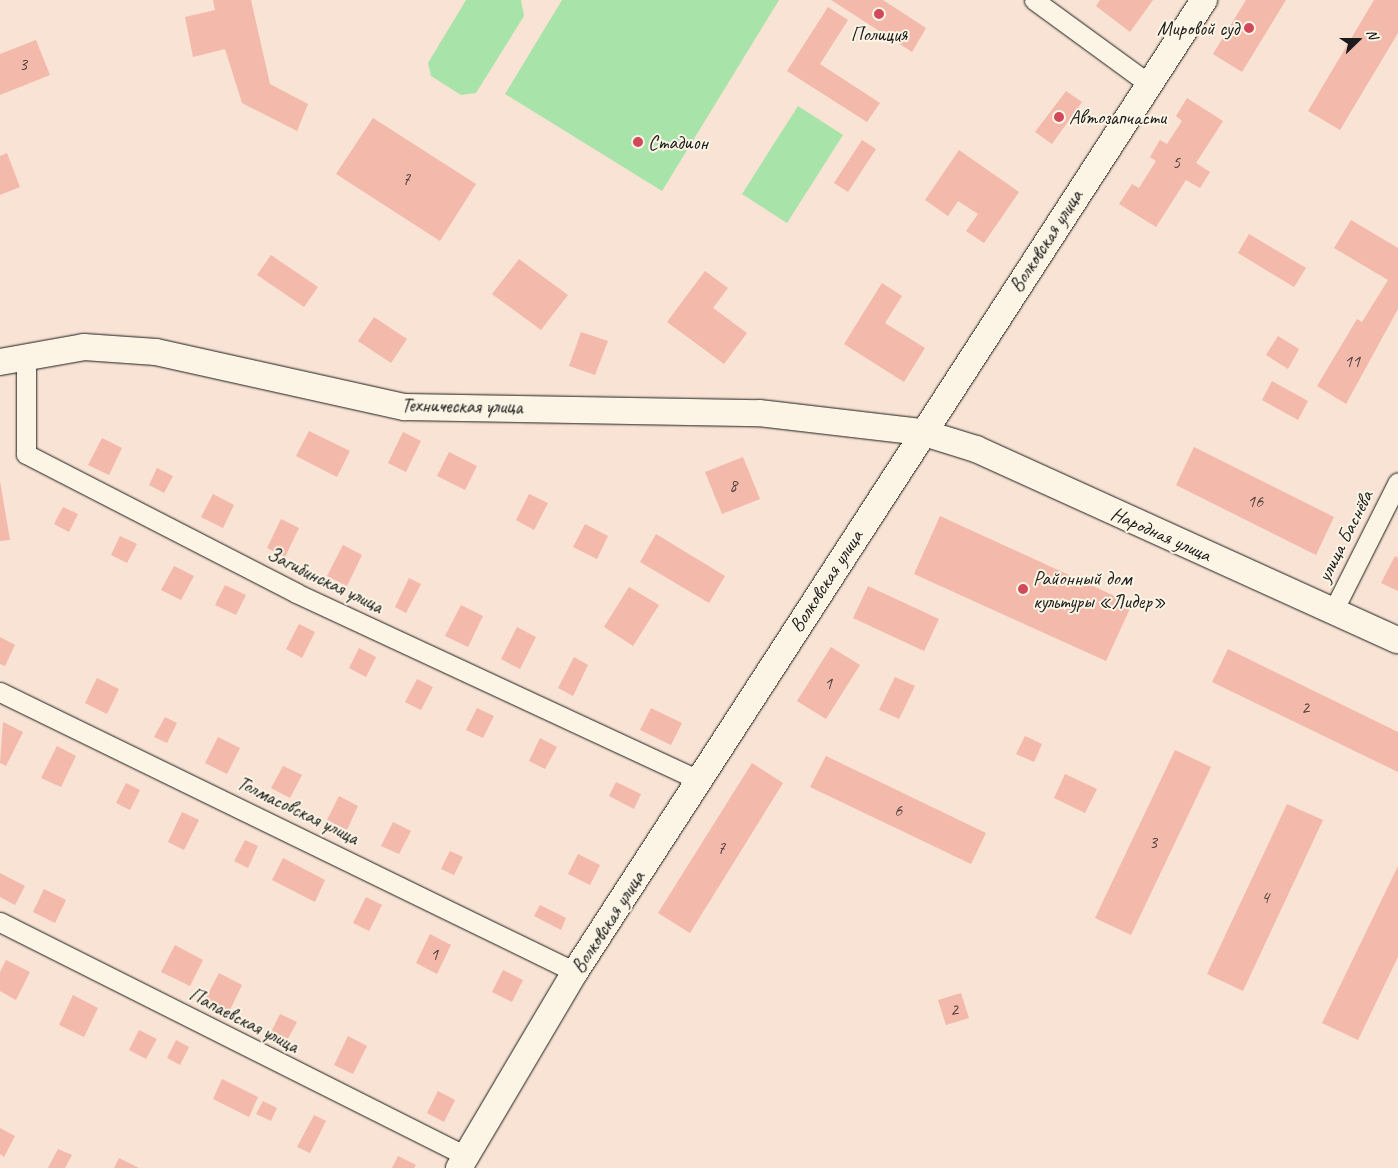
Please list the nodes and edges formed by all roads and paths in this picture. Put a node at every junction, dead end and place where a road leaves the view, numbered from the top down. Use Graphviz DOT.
graph roads {
  1 [pos="1034,0"];
  2 [pos="1204,0"];
  3 [pos="1149,84"];
  4 [pos="12,359"];
  5 [pos="921,432"];
  6 [pos="1398,482"];
  7 [pos="1333,611"];
  8 [pos="1398,640"];
  9 [pos="0,692"];
  10 [pos="698,780"];
  11 [pos="0,922"];
  12 [pos="575,972"];
  13 [pos="463,1163"];
  1 -- 3 [label="street"];
  2 -- 3 [label="street, Волковская улица"];
  3 -- 5 [label="street, Волковская улица"];
  4 -- 5 [label="street, Техническая улица"];
  4 -- 10 [label="street, Загибинская улица"];
  5 -- 7 [label="street, Народная улица"];
  5 -- 10 [label="street, Волковская улица"];
  6 -- 7 [label="street, улица Баснёва"];
  7 -- 8 [label="street, Народная улица"];
  9 -- 12 [label="street, Толмасовская улица"];
  10 -- 12 [label="street, Волковская улица"];
  11 -- 13 [label="street, Папаевская улица"];
  12 -- 13 [label="street, Волковская улица"];
}
